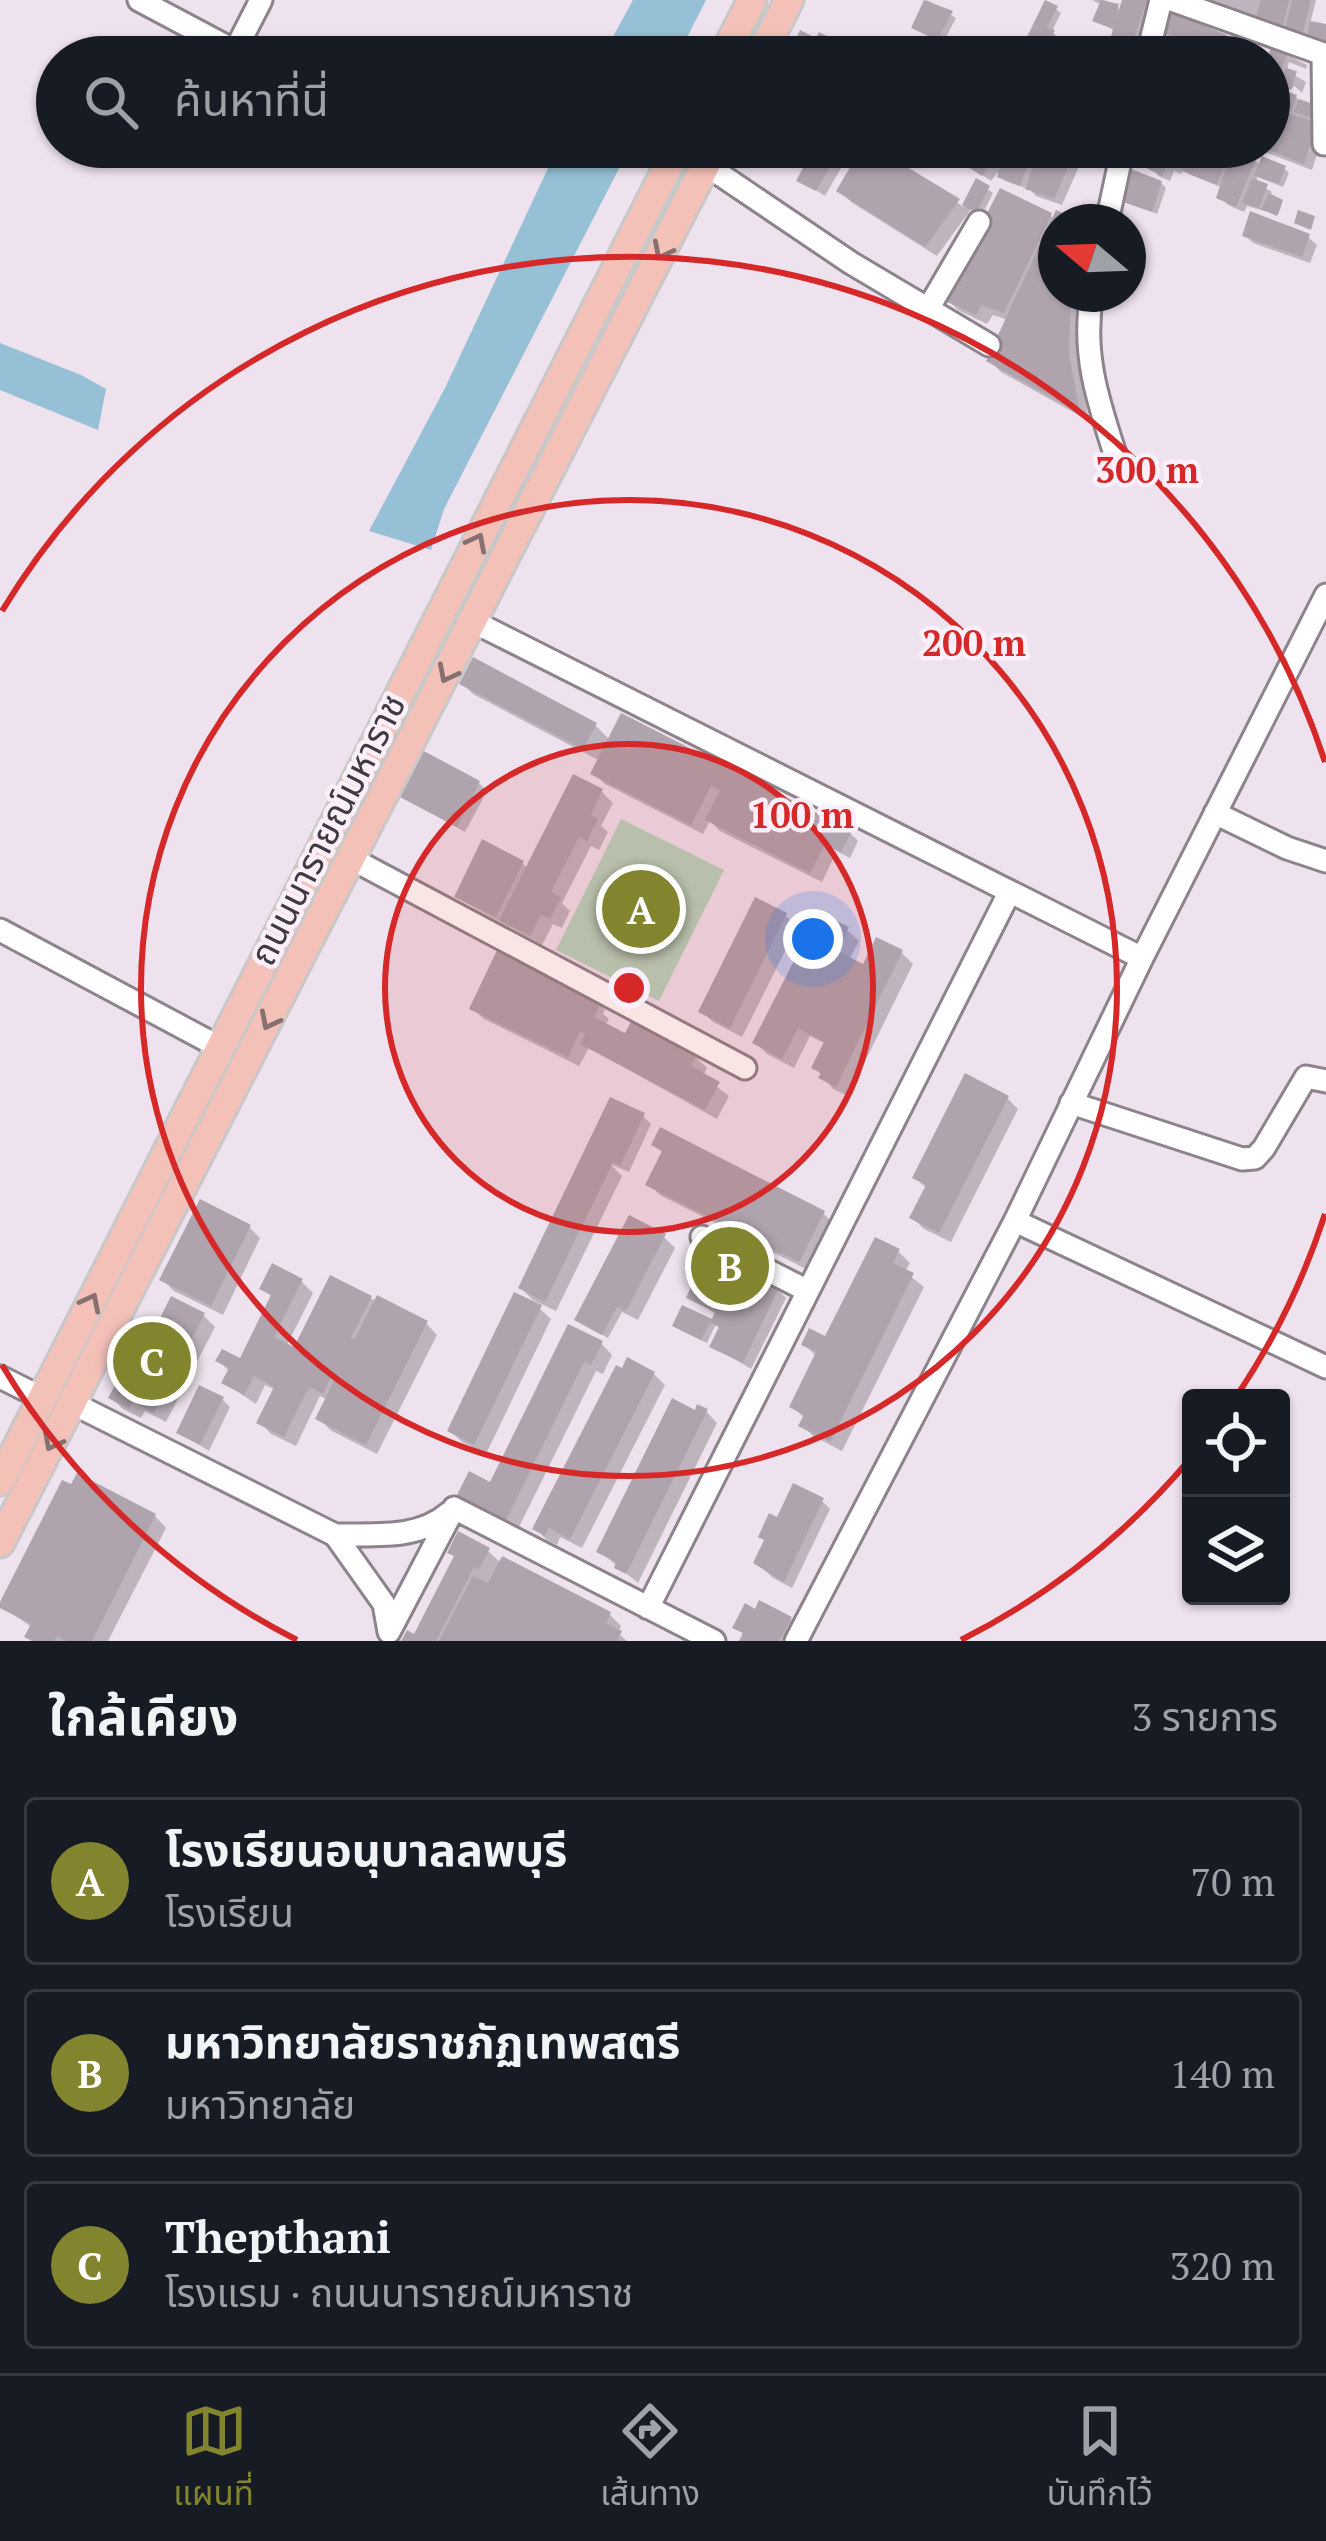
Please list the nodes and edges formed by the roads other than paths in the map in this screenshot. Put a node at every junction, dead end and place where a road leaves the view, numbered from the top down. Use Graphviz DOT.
graph roads {
  1 [pos="139,0"];
  2 [pos="261,0"];
  3 [pos="752,0"];
  4 [pos="789,0"];
  5 [pos="1161,0"];
  6 [pos="1172,0"];
  7 [pos="207,36"];
  8 [pos="243,36"];
  9 [pos="734,36"];
  10 [pos="771,36"];
  11 [pos="1152,36"];
  12 [pos="1274,36"];
  13 [pos="1290,42"];
  14 [pos="1325,54"];
  15 [pos="1324,144"];
  16 [pos="666,168"];
  17 [pos="704,168"];
  18 [pos="727,168"];
  19 [pos="1119,168"];
  20 [pos="1111,204"];
  21 [pos="979,222"];
  22 [pos="928,309"];
  23 [pos="1089,312"];
  24 [pos="989,345"];
  25 [pos="1117,460"];
  26 [pos="1324,604"];
  27 [pos="474,622"];
  28 [pos="1215,813"];
  29 [pos="352,859"];
  30 [pos="1326,861"];
  31 [pos="1009,893"];
  32 [pos="0,930"];
  33 [pos="1142,958"];
  34 [pos="220,1048"];
  35 [pos="745,1068"];
  36 [pos="1326,1081"];
  37 [pos="1072,1103"];
  38 [pos="1016,1221"];
  39 [pos="702,1237"];
  40 [pos="808,1291"];
  41 [pos="1326,1367"];
  42 [pos="0,1377"];
  43 [pos="42,1398"];
  44 [pos="72,1402"];
  45 [pos="0,1481"];
  46 [pos="454,1508"];
  47 [pos="334,1535"];
  48 [pos="0,1543"];
  49 [pos="648,1608"];
  50 [pos="714,1641"];
  51 [pos="796,1641"];
  1 -- 7 [label="street"];
  2 -- 8 [label="street"];
  3 -- 9 [label="main road"];
  4 -- 10 [label="main road"];
  5 -- 11 [label="street"];
  6 -- 12 [label="street"];
  13 -- 14 [label="street"];
  14 -- 15 [label="street"];
  34 -- 16 [label="main road, ถนนนารายณ์มหาราช, one-way"];
  17 -- 27 [label="main road, ถนนนารายณ์มหาราช, one-way"];
  18 -- 22 [label="street"];
  19 -- 20 [label="street"];
  21 -- 22 [label="street"];
  22 -- 24 [label="street"];
  23 -- 25 [label="street"];
  26 -- 28 [label="street"];
  27 -- 29 [label="main road, ถนนนารายณ์มหาราช, one-way"];
  27 -- 31 [label="street"];
  28 -- 30 [label="street"];
  28 -- 33 [label="street"];
  29 -- 35 [label="street"];
  29 -- 44 [label="main road, ถนนนารายณ์มหาราช, one-way"];
  31 -- 33 [label="street"];
  31 -- 40 [label="street"];
  32 -- 34 [label="street"];
  33 -- 37 [label="street"];
  43 -- 34 [label="main road, ถนนนารายณ์มหาราช, one-way"];
  36 -- 37 [label="street"];
  37 -- 38 [label="street"];
  38 -- 41 [label="street"];
  38 -- 51 [label="street"];
  39 -- 40 [label="street"];
  40 -- 49 [label="street"];
  42 -- 43 [label="street"];
  43 -- 45 [label="main road, ถนนนารายณ์มหาราช"];
  44 -- 47 [label="street"];
  44 -- 48 [label="main road, ถนนนารายณ์มหาราช, one-way"];
  46 -- 47 [label="street"];
  46 -- 47 [label="street"];
  46 -- 49 [label="street"];
  49 -- 50 [label="street"];
}
